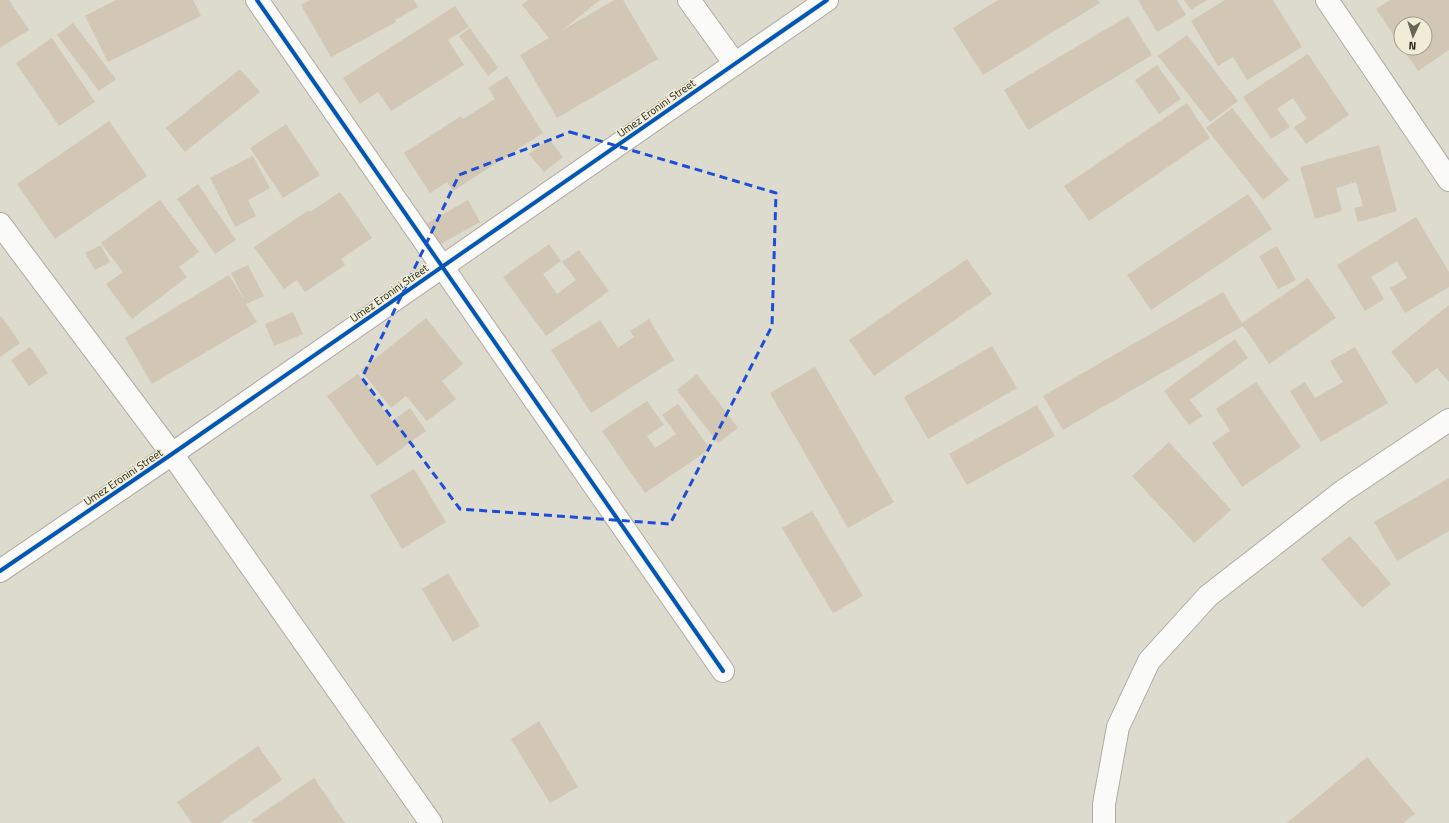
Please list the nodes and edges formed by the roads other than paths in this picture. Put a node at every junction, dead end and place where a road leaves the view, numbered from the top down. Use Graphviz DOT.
graph roads {
  1 [pos="257,0"];
  2 [pos="688,0"];
  3 [pos="828,0"];
  4 [pos="1327,0"];
  5 [pos="735,64"];
  6 [pos="1449,180"];
  7 [pos="0,224"];
  8 [pos="442,267"];
  9 [pos="1449,420"];
  10 [pos="172,454"];
  11 [pos="0,571"];
  12 [pos="723,671"];
  13 [pos="431,823"];
  14 [pos="1104,823"];
  1 -- 8 [label="street"];
  2 -- 5 [label="street"];
  3 -- 5 [label="street, Umez Eronini Street"];
  4 -- 6 [label="street"];
  5 -- 8 [label="street, Umez Eronini Street"];
  7 -- 10 [label="street"];
  8 -- 10 [label="street, Umez Eronini Street"];
  8 -- 12 [label="street"];
  9 -- 14 [label="street"];
  10 -- 11 [label="street, Umez Eronini Street"];
  10 -- 13 [label="street"];
}
